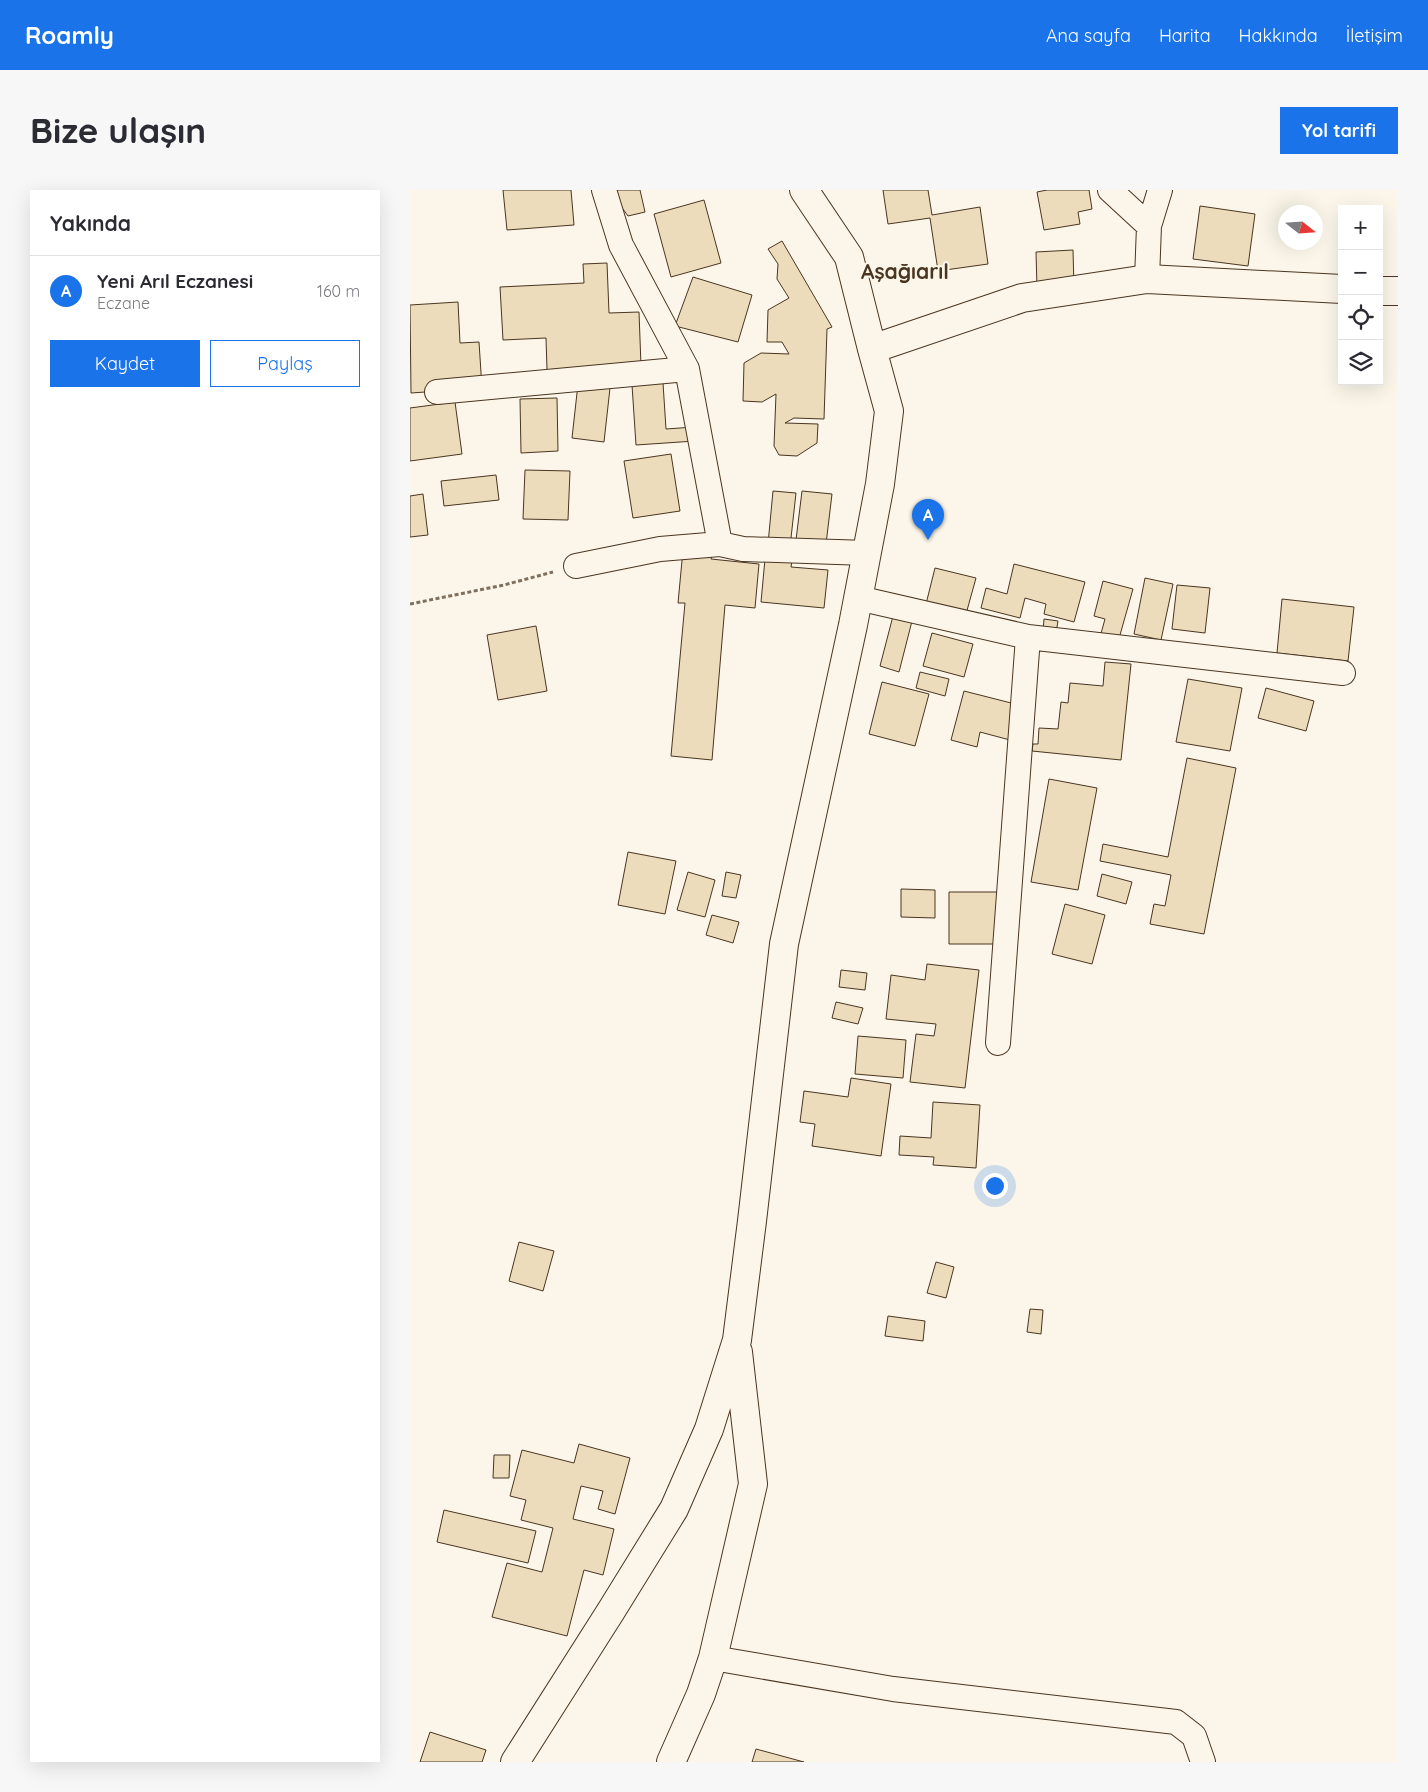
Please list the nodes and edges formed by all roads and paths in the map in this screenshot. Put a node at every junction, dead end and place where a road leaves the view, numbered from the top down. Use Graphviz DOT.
graph roads {
  1 [pos="604,190"];
  2 [pos="804,190"];
  3 [pos="1110,190"];
  4 [pos="1128,190"];
  5 [pos="1158,192"];
  6 [pos="1148,226"];
  7 [pos="1147,279"];
  8 [pos="1338,289"];
  9 [pos="1383,290"];
  10 [pos="1398,292"];
  11 [pos="872,350"];
  12 [pos="687,369"];
  13 [pos="437,392"];
  14 [pos="720,544"];
  15 [pos="867,552"];
  16 [pos="576,566"];
  17 [pos="858,598"];
  18 [pos="410,604"];
  19 [pos="1028,637"];
  20 [pos="1343,673"];
  21 [pos="998,1043"];
  22 [pos="736,1340"];
  23 [pos="713,1658"];
  24 [pos="515,1762"];
  25 [pos="671,1762"];
  26 [pos="1203,1762"];
  1 -- 12 [label="street"];
  2 -- 11 [label="main road"];
  3 -- 6 [label="street"];
  4 -- 5 [label="street"];
  5 -- 6 [label="street"];
  6 -- 7 [label="street"];
  7 -- 8 [label="main road"];
  7 -- 11 [label="main road"];
  9 -- 10 [label="main road"];
  11 -- 15 [label="main road"];
  12 -- 13 [label="street"];
  12 -- 14 [label="street"];
  14 -- 15 [label="street"];
  14 -- 16 [label="street"];
  15 -- 17 [label="main road"];
  16 -- 18 [label="path"];
  17 -- 19 [label="street"];
  17 -- 22 [label="main road"];
  19 -- 20 [label="street"];
  19 -- 21 [label="street"];
  22 -- 23 [label="main road"];
  22 -- 24 [label="main road"];
  23 -- 25 [label="main road"];
  23 -- 26 [label="street"];
}
